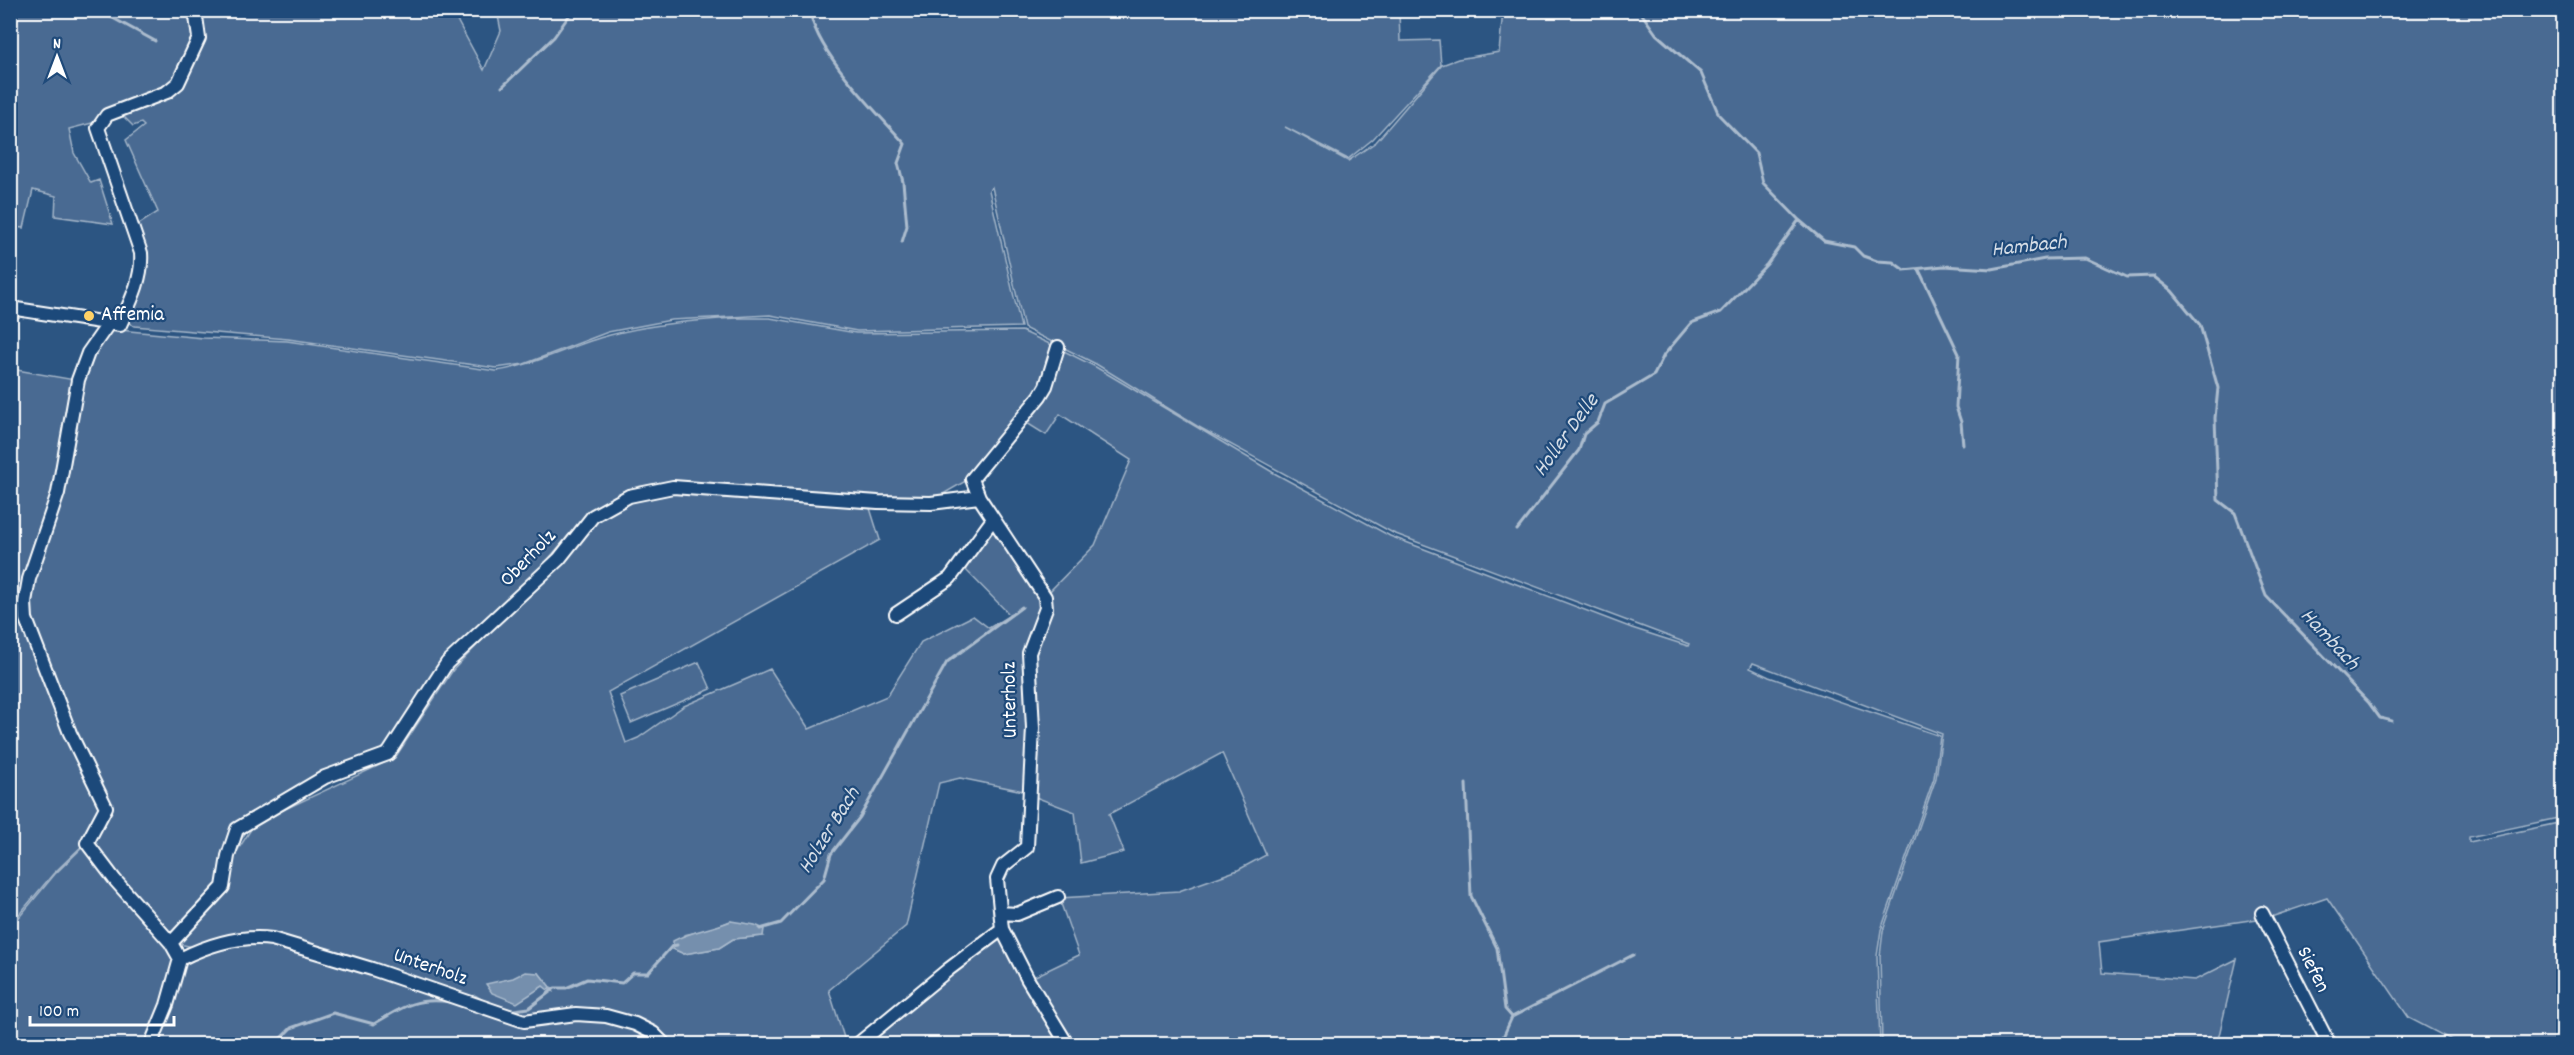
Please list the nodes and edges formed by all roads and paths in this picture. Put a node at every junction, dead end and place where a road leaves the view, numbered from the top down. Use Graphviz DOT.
graph roads {
  1 [pos="195,10"];
  2 [pos="10,308"];
  3 [pos="114,324"];
  4 [pos="1058,347"];
  5 [pos="979,497"];
  6 [pos="993,519"];
  7 [pos="896,614"];
  8 [pos="1058,897"];
  9 [pos="1001,913"];
  10 [pos="2262,913"];
  11 [pos="1002,929"];
  12 [pos="171,943"];
  13 [pos="180,959"];
  14 [pos="151,1044"];
  15 [pos="664,1044"];
  16 [pos="858,1044"];
  17 [pos="1066,1044"];
  18 [pos="2329,1044"];
  1 -- 3 [label="street"];
  2 -- 3 [label="street"];
  3 -- 12 [label="street"];
  4 -- 5 [label="street"];
  5 -- 6 [label="street, Unterholz"];
  5 -- 12 [label="street, Oberholz"];
  6 -- 7 [label="street"];
  6 -- 9 [label="street, Unterholz"];
  8 -- 9 [label="street"];
  9 -- 11 [label="street, Unterholz"];
  10 -- 18 [label="street, Siefen"];
  11 -- 16 [label="street"];
  11 -- 17 [label="street"];
  12 -- 13 [label="street"];
  13 -- 14 [label="street"];
  13 -- 15 [label="street, Unterholz"];
}
